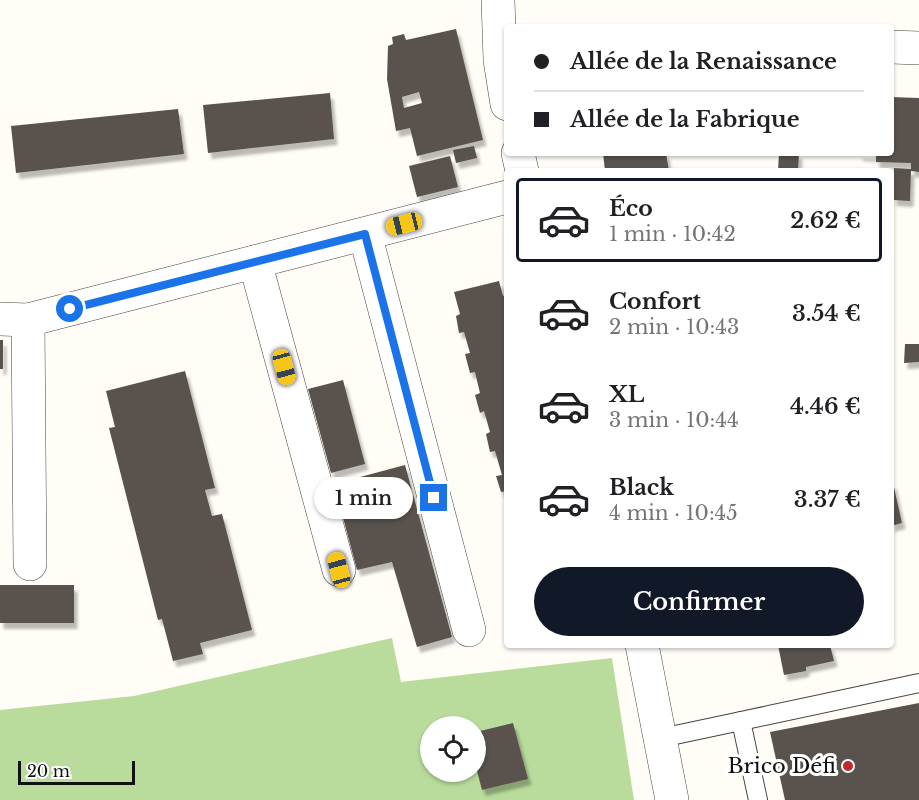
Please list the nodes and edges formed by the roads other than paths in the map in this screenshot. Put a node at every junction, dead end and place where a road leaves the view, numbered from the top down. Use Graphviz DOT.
graph roads {
  1 [pos="498,0"];
  2 [pos="503,38"];
  3 [pos="894,47"];
  4 [pos="919,48"];
  5 [pos="504,54"];
  6 [pos="504,198"];
  7 [pos="365,234"];
  8 [pos="255,262"];
  9 [pos="14,320"];
  10 [pos="30,564"];
  11 [pos="339,570"];
  12 [pos="469,630"];
  13 [pos="643,648"];
  14 [pos="919,683"];
  15 [pos="741,721"];
  16 [pos="661,738"];
  17 [pos="672,800"];
  18 [pos="758,800"];
  1 -- 2 [label="street"];
  2 -- 5 [label="street"];
  3 -- 4 [label="street"];
  6 -- 7 [label="street"];
  7 -- 8 [label="street"];
  7 -- 12 [label="street"];
  8 -- 9 [label="street"];
  8 -- 11 [label="street"];
  9 -- 10 [label="street"];
  13 -- 16 [label="street"];
  14 -- 15 [label="lane"];
  15 -- 16 [label="lane"];
  15 -- 18 [label="lane"];
  16 -- 17 [label="street"];
}
